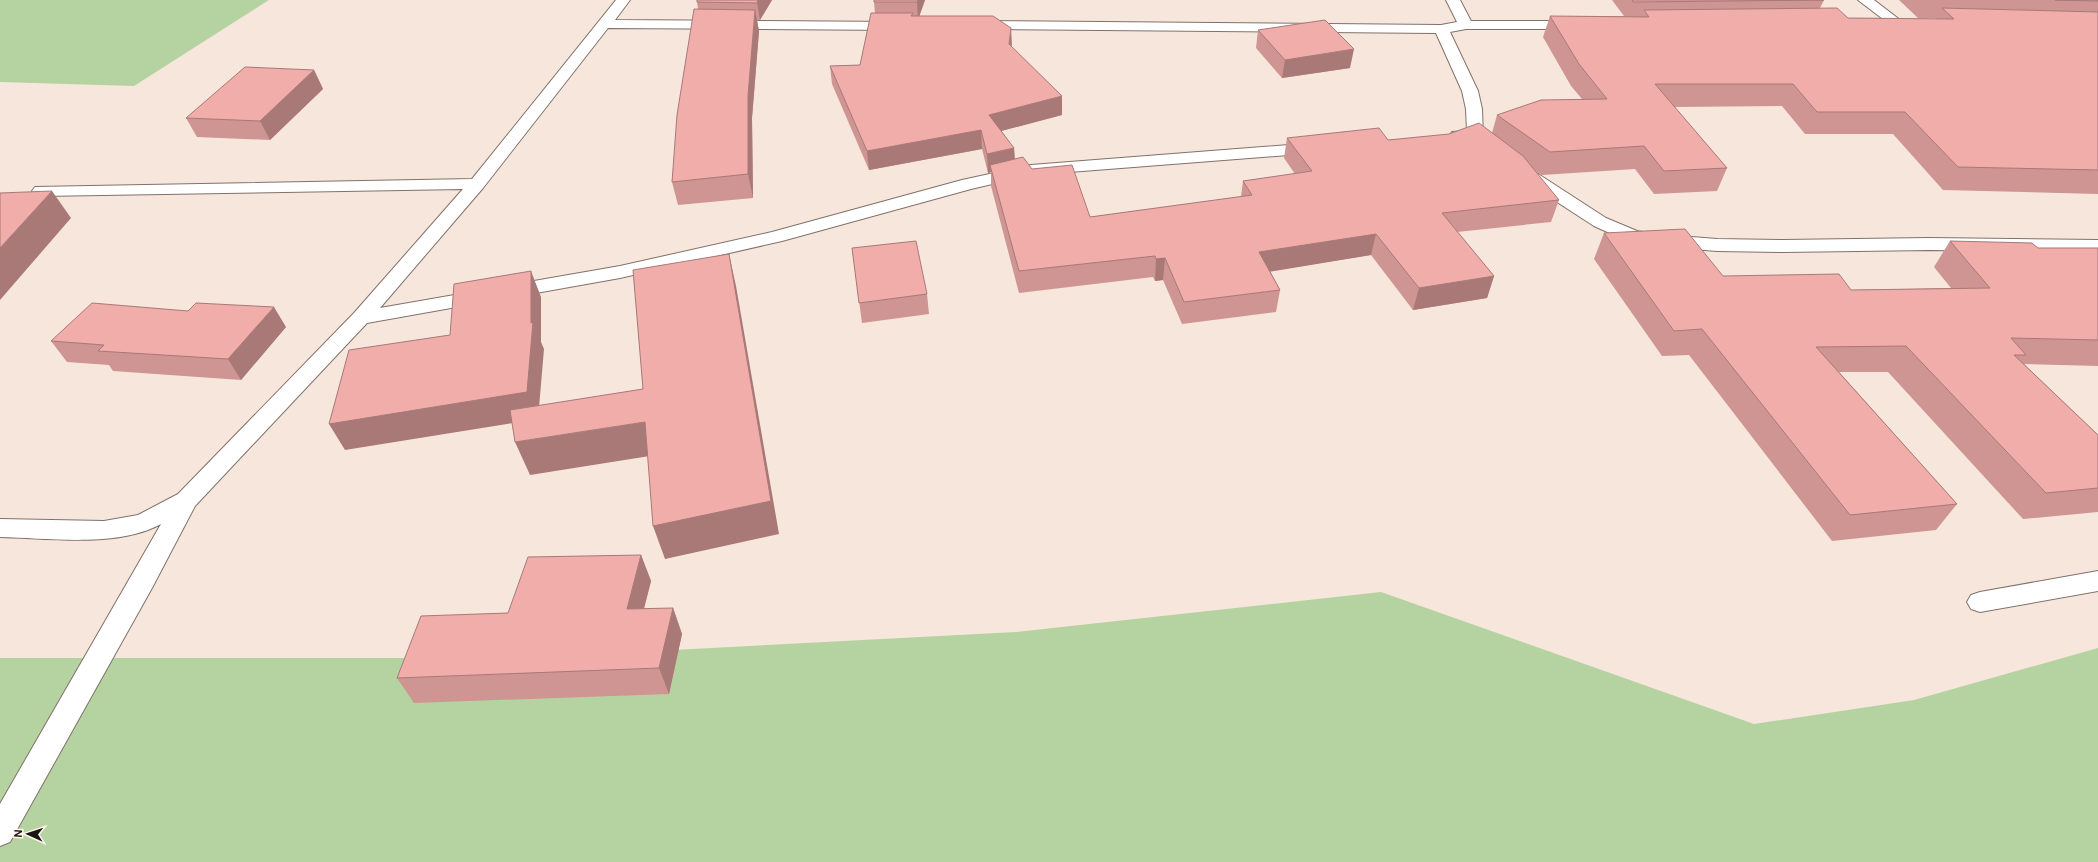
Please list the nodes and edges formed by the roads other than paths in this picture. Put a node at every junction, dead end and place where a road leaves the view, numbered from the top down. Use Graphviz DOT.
graph roads {
  1 [pos="623,0"];
  2 [pos="1453,0"];
  3 [pos="1865,0"];
  4 [pos="1873,23"];
  5 [pos="603,24"];
  6 [pos="959,25"];
  7 [pos="1466,25"];
  8 [pos="1594,25"];
  9 [pos="912,26"];
  10 [pos="1441,29"];
  11 [pos="1442,136"];
  12 [pos="1333,146"];
  13 [pos="1510,162"];
  14 [pos="477,184"];
  15 [pos="41,191"];
  16 [pos="2098,246"];
  17 [pos="361,318"];
  18 [pos="186,500"];
  19 [pos="0,528"];
  20 [pos="2098,581"];
  21 [pos="1980,602"];
  22 [pos="0,832"];
  1 -- 5 [label="street"];
  2 -- 7 [label="street"];
  3 -- 4 [label="street"];
  5 -- 9 [label="street"];
  5 -- 14 [label="street"];
  6 -- 10 [label="street"];
  7 -- 8 [label="street"];
  7 -- 10 [label="street"];
  10 -- 11 [label="street"];
  12 -- 17 [label="street"];
  13 -- 16 [label="street"];
  14 -- 15 [label="street"];
  14 -- 17 [label="street"];
  17 -- 18 [label="street"];
  18 -- 19 [label="street"];
  18 -- 22 [label="street"];
  20 -- 21 [label="street"];
}
